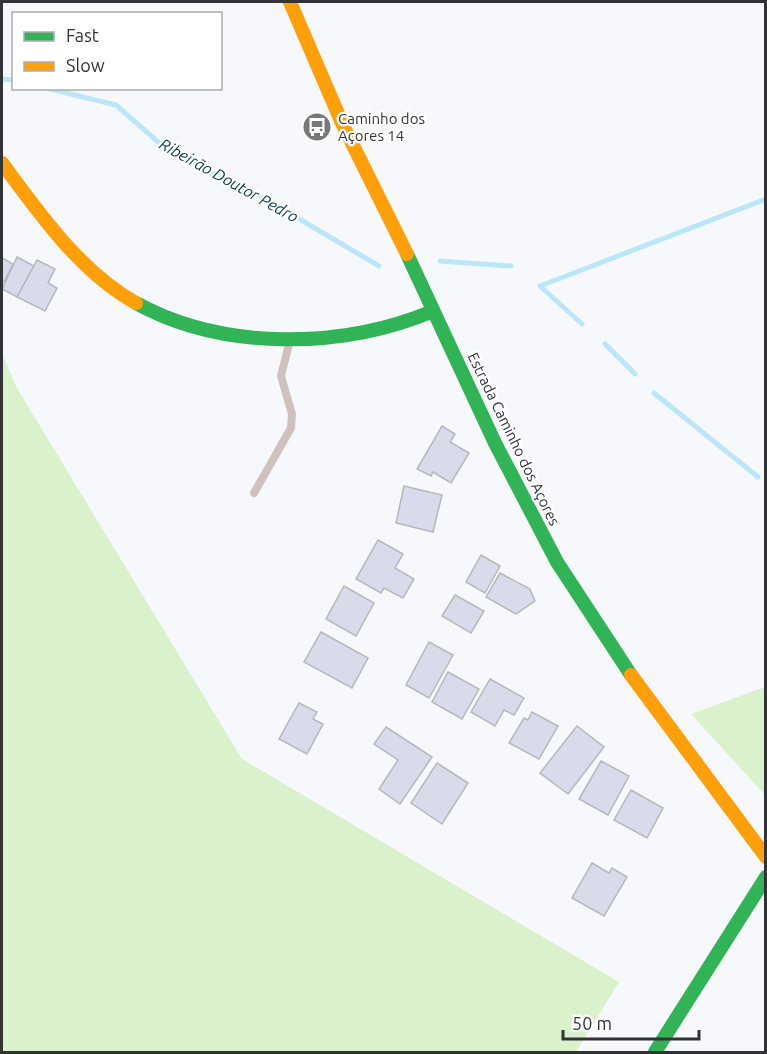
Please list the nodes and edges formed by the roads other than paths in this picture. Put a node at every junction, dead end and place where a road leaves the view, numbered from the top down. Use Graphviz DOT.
graph roads {
  1 [pos="290,2"];
  2 [pos="2,163"];
  3 [pos="433,311"];
  4 [pos="290,340"];
  5 [pos="254,493"];
  6 [pos="765,857"];
  7 [pos="765,877"];
  8 [pos="656,1053"];
  1 -- 3 [label="main road, Estrada Caminho dos Açores"];
  2 -- 4 [label="main road"];
  3 -- 4 [label="main road"];
  3 -- 6 [label="main road, Estrada Caminho dos Açores"];
  4 -- 5 [label="lane"];
  7 -- 8 [label="main road"];
}
